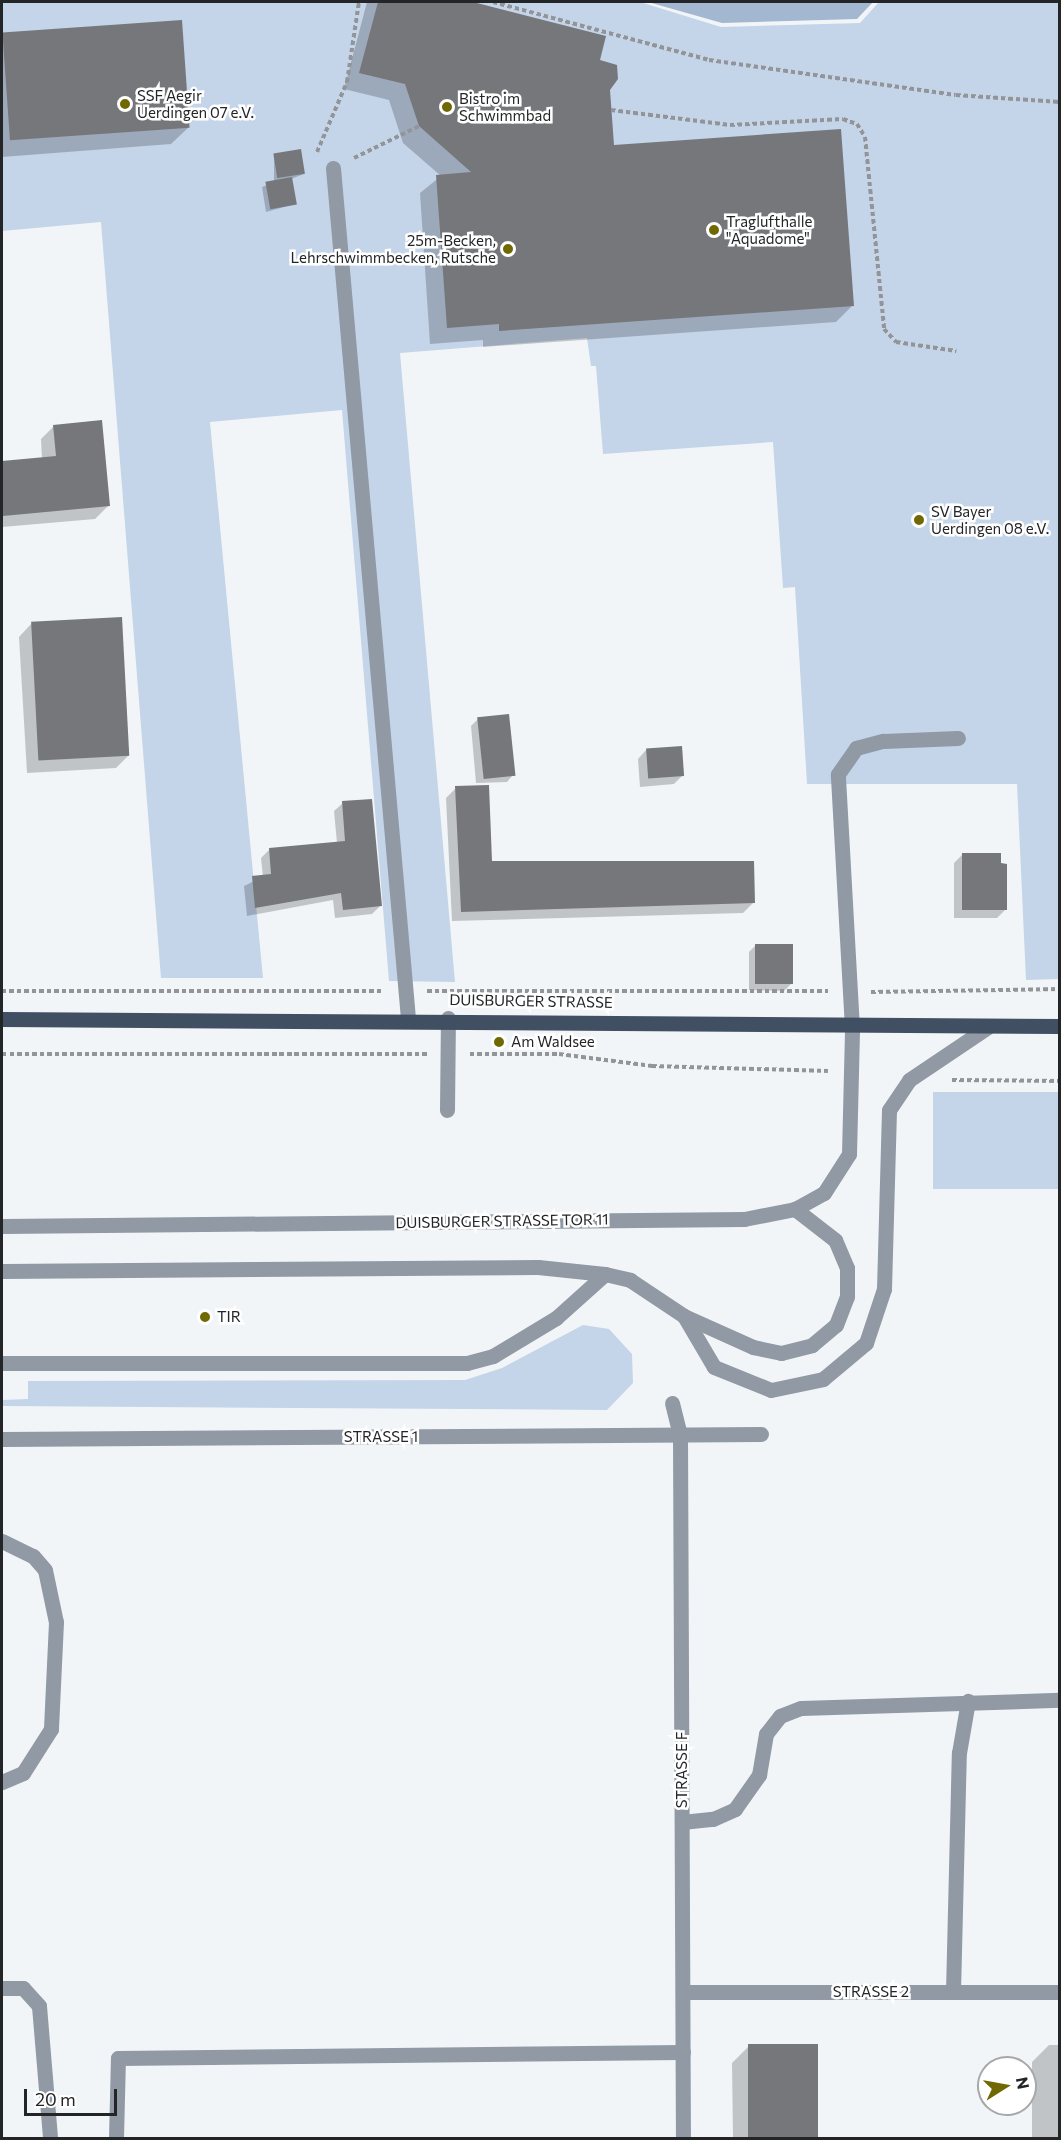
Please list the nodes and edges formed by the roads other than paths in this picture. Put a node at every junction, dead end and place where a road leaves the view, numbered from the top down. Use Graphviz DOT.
graph roads {
  1 [pos="333,168"];
  2 [pos="958,738"];
  3 [pos="408,1018"];
  4 [pos="448,1018"];
  5 [pos="2,1019"];
  6 [pos="1059,1026"];
  7 [pos="988,1027"];
  8 [pos="852,1028"];
  9 [pos="447,1110"];
  10 [pos="795,1209"];
  11 [pos="2,1226"];
  12 [pos="2,1271"];
  13 [pos="605,1274"];
  14 [pos="684,1316"];
  15 [pos="2,1364"];
  16 [pos="672,1403"];
  17 [pos="761,1434"];
  18 [pos="680,1435"];
  19 [pos="2,1439"];
  20 [pos="2,1541"];
  21 [pos="1059,1700"];
  22 [pos="968,1701"];
  23 [pos="2,1782"];
  24 [pos="682,1822"];
  25 [pos="2,1988"];
  26 [pos="683,1992"];
  27 [pos="953,1992"];
  28 [pos="1059,1992"];
  29 [pos="683,2052"];
  30 [pos="50,2139"];
  31 [pos="116,2139"];
  32 [pos="683,2139"];
  1 -- 3 [label="lane"];
  2 -- 8 [label="lane, DUISBURGER STRASSE TOR 11"];
  3 -- 4 [label="main road, DUISBURGER STRASSE"];
  3 -- 5 [label="main road, DUISBURGER STRASSE"];
  4 -- 8 [label="main road, DUISBURGER STRASSE"];
  4 -- 9 [label="lane"];
  6 -- 7 [label="main road, DUISBURGER STRASSE"];
  7 -- 8 [label="main road, DUISBURGER STRASSE"];
  7 -- 14 [label="lane"];
  8 -- 10 [label="lane, DUISBURGER STRASSE TOR 11"];
  10 -- 11 [label="lane, DUISBURGER STRASSE TOR 11"];
  10 -- 14 [label="lane"];
  12 -- 13 [label="lane"];
  13 -- 14 [label="lane"];
  13 -- 15 [label="lane"];
  16 -- 18 [label="lane, STRASSE F"];
  17 -- 18 [label="lane, STRASSE 1"];
  18 -- 19 [label="lane, STRASSE 1"];
  18 -- 24 [label="lane, STRASSE F"];
  20 -- 23 [label="lane"];
  21 -- 22 [label="lane"];
  22 -- 24 [label="lane"];
  22 -- 27 [label="lane"];
  24 -- 26 [label="lane, STRASSE F"];
  25 -- 30 [label="lane"];
  26 -- 27 [label="lane, STRASSE 2"];
  26 -- 29 [label="lane, STRASSE F"];
  27 -- 28 [label="lane, STRASSE 2"];
  29 -- 31 [label="lane"];
  29 -- 32 [label="lane, STRASSE F"];
}
